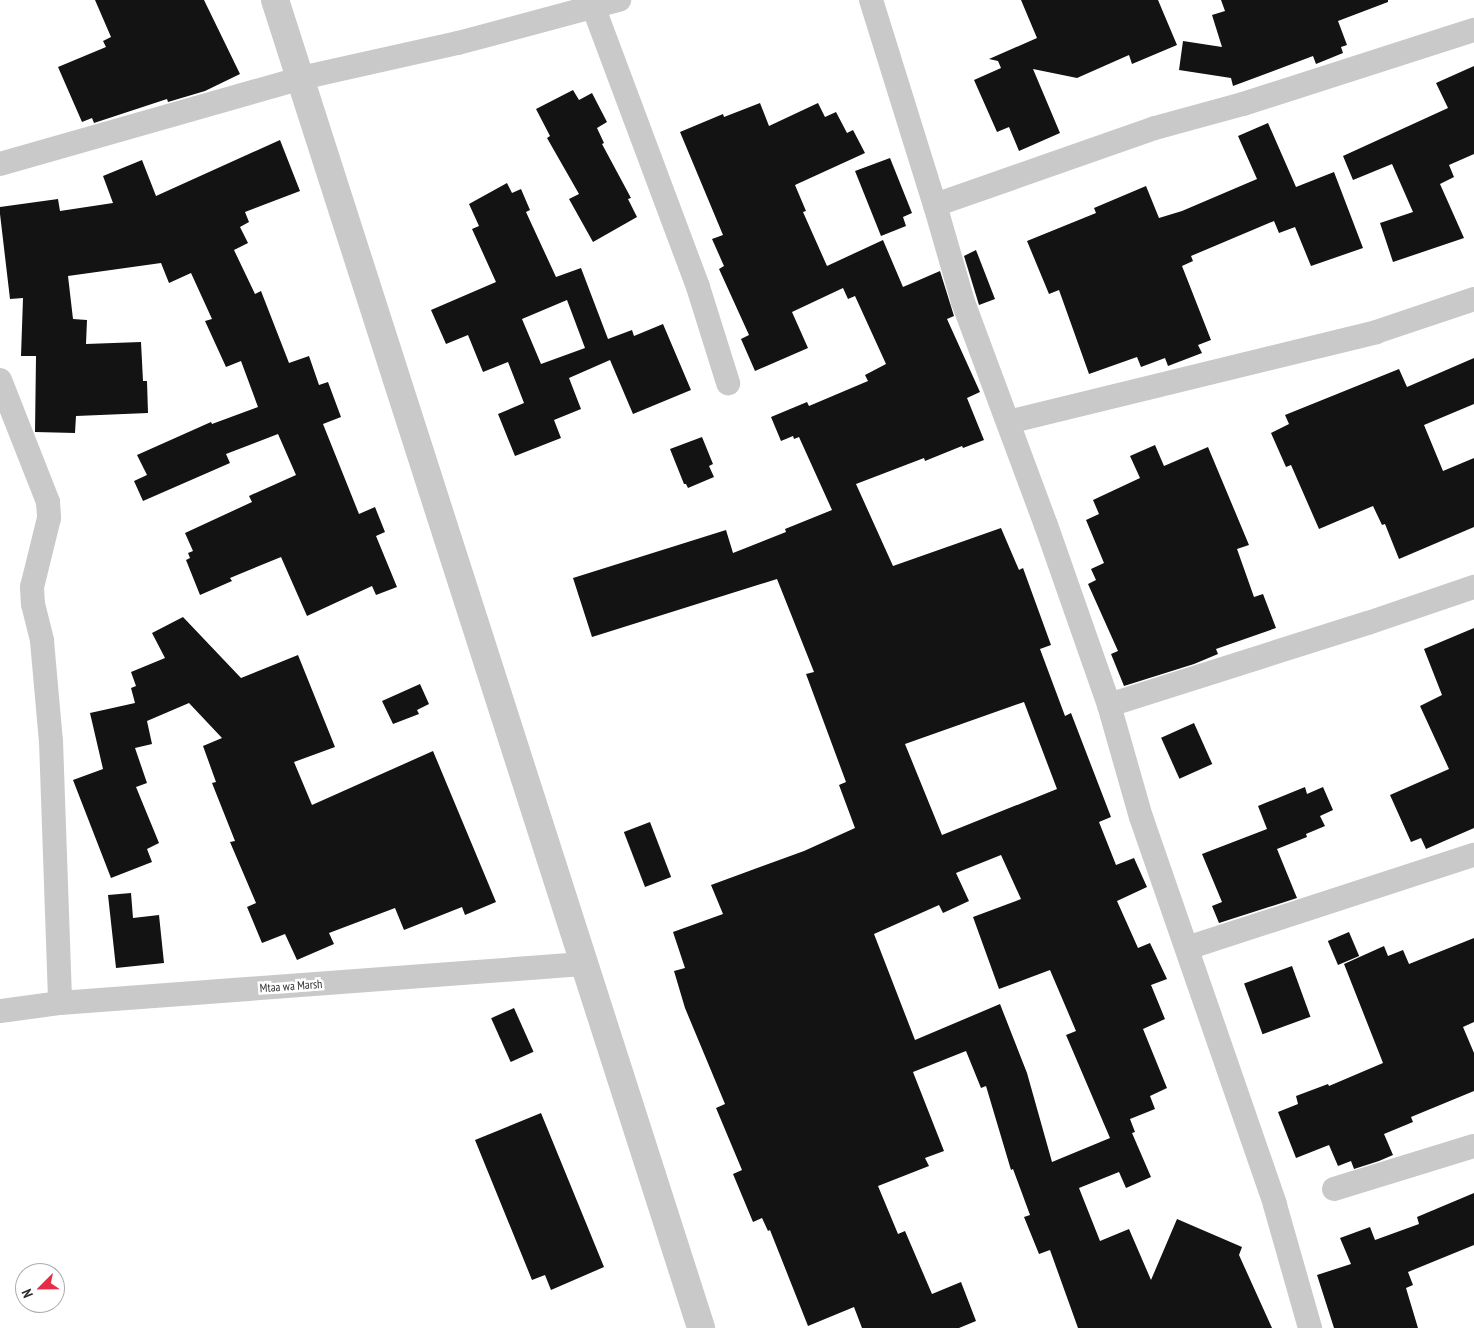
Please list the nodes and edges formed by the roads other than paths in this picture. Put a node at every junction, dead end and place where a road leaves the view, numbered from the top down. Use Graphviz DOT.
graph roads {
  1 [pos="275,0"];
  2 [pos="619,0"];
  3 [pos="871,0"];
  4 [pos="593,3"];
  5 [pos="1474,30"];
  6 [pos="301,78"];
  7 [pos="0,164"];
  8 [pos="935,205"];
  9 [pos="1474,299"];
  10 [pos="0,380"];
  11 [pos="728,383"];
  12 [pos="1008,422"];
  13 [pos="1474,587"];
  14 [pos="1109,705"];
  15 [pos="1474,855"];
  16 [pos="1188,948"];
  17 [pos="583,964"];
  18 [pos="60,1003"];
  19 [pos="0,1011"];
  20 [pos="1474,1146"];
  21 [pos="1334,1188"];
  22 [pos="701,1328"];
  23 [pos="1310,1328"];
  1 -- 6 [label="street"];
  2 -- 4 [label="street"];
  3 -- 8 [label="street"];
  4 -- 6 [label="street"];
  4 -- 11 [label="street"];
  5 -- 8 [label="street"];
  6 -- 7 [label="street"];
  6 -- 17 [label="street"];
  8 -- 12 [label="street"];
  9 -- 12 [label="street"];
  10 -- 18 [label="street"];
  12 -- 14 [label="street"];
  13 -- 14 [label="street"];
  14 -- 16 [label="street"];
  15 -- 16 [label="street"];
  16 -- 23 [label="street"];
  17 -- 18 [label="street, Mtaa wa Marsh"];
  17 -- 22 [label="street"];
  18 -- 19 [label="street, Mtaa wa Marsh"];
  20 -- 21 [label="street"];
}
